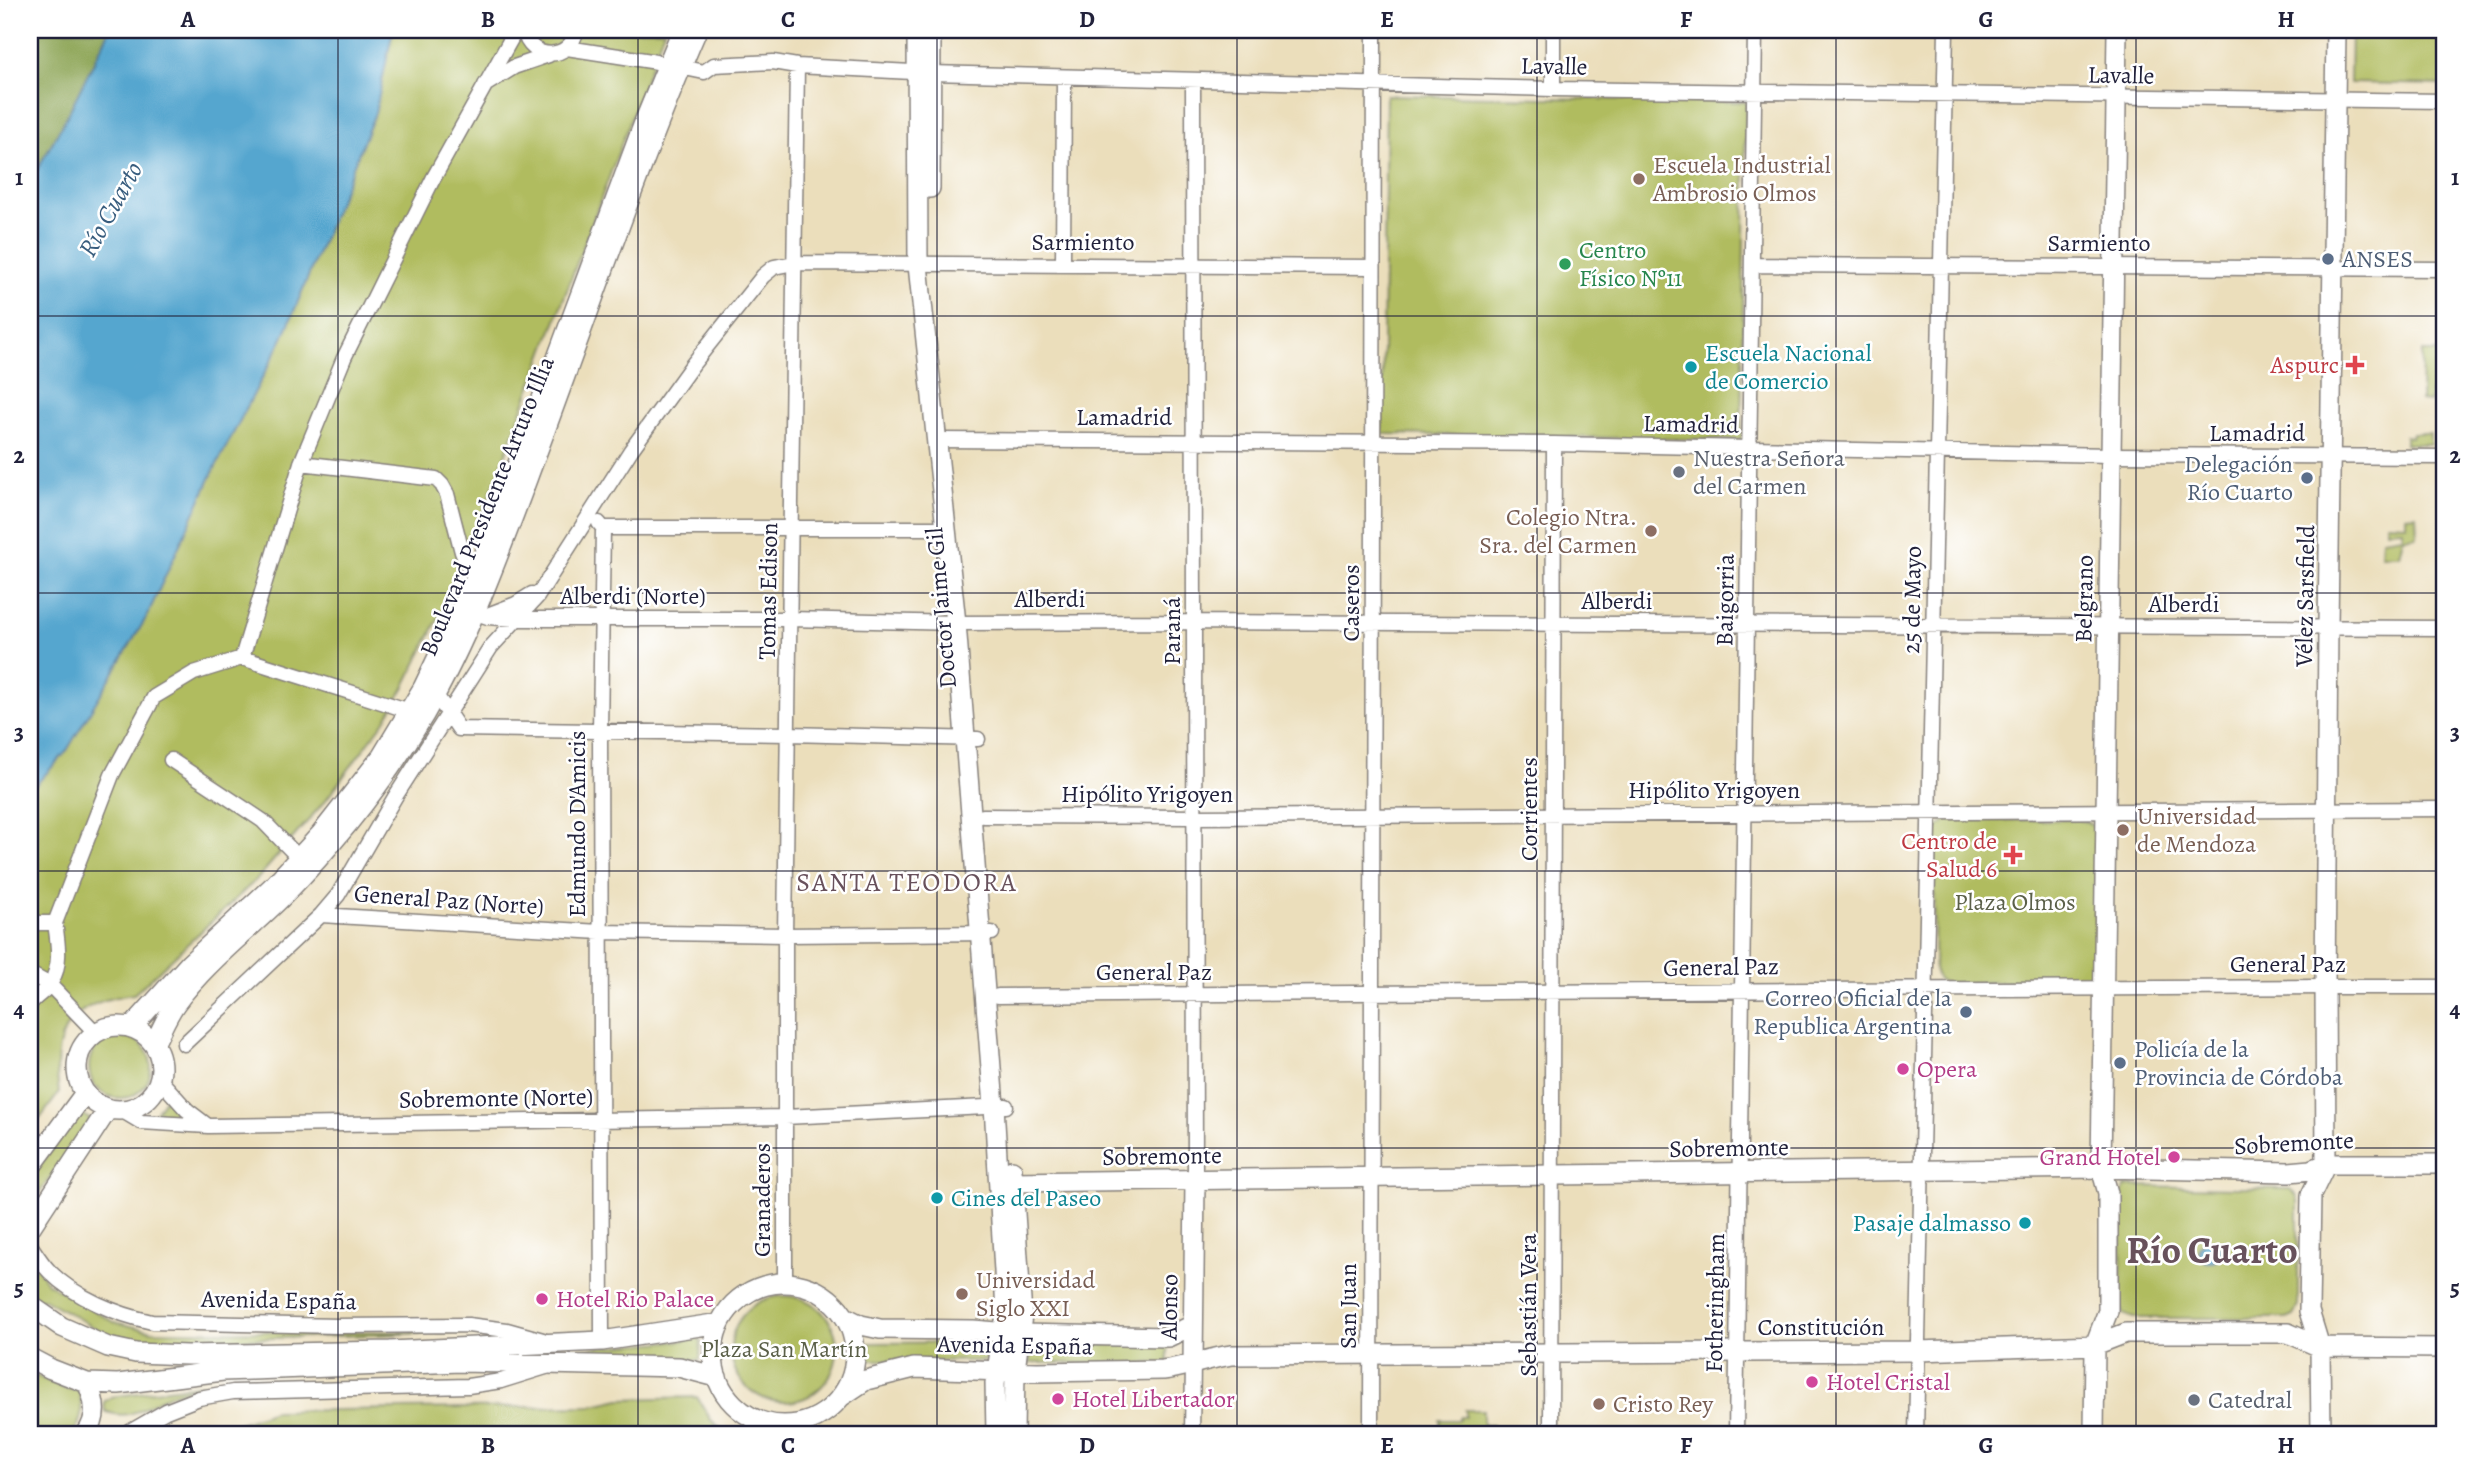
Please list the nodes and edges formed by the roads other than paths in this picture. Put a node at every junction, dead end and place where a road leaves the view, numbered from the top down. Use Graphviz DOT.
graph roads {
  1 [pos="516,30"];
  2 [pos="524,30"];
  3 [pos="578,30"];
  4 [pos="682,30"];
  5 [pos="697,30"];
  6 [pos="917,30"];
  7 [pos="931,30"];
  8 [pos="1374,30"];
  9 [pos="1553,30"];
  10 [pos="1755,30"];
  11 [pos="1946,30"];
  12 [pos="2117,30"];
  13 [pos="2336,30"];
  14 [pos="567,48"];
  15 [pos="549,54"];
  16 [pos="592,54"];
  17 [pos="674,66"];
  18 [pos="797,66"];
  19 [pos="923,72"];
  20 [pos="1064,78"];
  21 [pos="1193,81"];
  22 [pos="1374,85"];
  23 [pos="484,86"];
  24 [pos="1553,89"];
  25 [pos="1755,92"];
  26 [pos="1945,94"];
  27 [pos="2116,98"];
  28 [pos="2335,99"];
  29 [pos="2444,101"];
  30 [pos="794,263"];
  31 [pos="1063,264"];
  32 [pos="924,265"];
  33 [pos="1193,265"];
  34 [pos="1753,265"];
  35 [pos="2113,265"];
  36 [pos="1372,267"];
  37 [pos="1941,267"];
  38 [pos="2334,267"];
  39 [pos="2444,269"];
  40 [pos="943,440"];
  41 [pos="1195,440"];
  42 [pos="1373,444"];
  43 [pos="1554,444"];
  44 [pos="1751,448"];
  45 [pos="1938,452"];
  46 [pos="2110,455"];
  47 [pos="2332,456"];
  48 [pos="2444,457"];
  49 [pos="301,463"];
  50 [pos="592,514"];
  51 [pos="603,528"];
  52 [pos="947,528"];
  53 [pos="791,529"];
  54 [pos="481,583"];
  55 [pos="544,586"];
  56 [pos="481,614"];
  57 [pos="602,617"];
  58 [pos="515,619"];
  59 [pos="790,619"];
  60 [pos="1195,622"];
  61 [pos="962,623"];
  62 [pos="1374,623"];
  63 [pos="1553,624"];
  64 [pos="1747,625"];
  65 [pos="1934,626"];
  66 [pos="2108,626"];
  67 [pos="2328,627"];
  68 [pos="2444,628"];
  69 [pos="242,657"];
  70 [pos="429,691"];
  71 [pos="410,711"];
  72 [pos="449,714"];
  73 [pos="600,731"];
  74 [pos="789,734"];
  75 [pos="971,739"];
  76 [pos="171,760"];
  77 [pos="2444,809"];
  78 [pos="2106,810"];
  79 [pos="2327,811"];
  80 [pos="1743,813"];
  81 [pos="1552,814"];
  82 [pos="1930,814"];
  83 [pos="1371,815"];
  84 [pos="984,816"];
  85 [pos="1195,817"];
  86 [pos="299,858"];
  87 [pos="321,915"];
  88 [pos="55,923"];
  89 [pos="30,925"];
  90 [pos="600,932"];
  91 [pos="986,933"];
  92 [pos="785,935"];
  93 [pos="30,974"];
  94 [pos="50,985"];
  95 [pos="2325,987"];
  96 [pos="2444,987"];
  97 [pos="2102,988"];
  98 [pos="1742,989"];
  99 [pos="1926,989"];
  100 [pos="1373,993"];
  101 [pos="1552,993"];
  102 [pos="1196,994"];
  103 [pos="998,996"];
  104 [pos="30,1004"];
  105 [pos="132,1027"];
  106 [pos="96,1033"];
  107 [pos="154,1044"];
  108 [pos="184,1044"];
  109 [pos="160,1080"];
  110 [pos="85,1093"];
  111 [pos="1000,1106"];
  112 [pos="115,1110"];
  113 [pos="785,1116"];
  114 [pos="602,1119"];
  115 [pos="208,1126"];
  116 [pos="2326,1164"];
  117 [pos="2444,1164"];
  118 [pos="30,1168"];
  119 [pos="2101,1168"];
  120 [pos="1920,1171"];
  121 [pos="1739,1172"];
  122 [pos="1550,1175"];
  123 [pos="1372,1177"];
  124 [pos="1195,1180"];
  125 [pos="1012,1182"];
  126 [pos="30,1228"];
  127 [pos="30,1245"];
  128 [pos="785,1283"];
  129 [pos="36,1309"];
  130 [pos="845,1317"];
  131 [pos="720,1323"];
  132 [pos="1193,1325"];
  133 [pos="1012,1333"];
  134 [pos="602,1341"];
  135 [pos="551,1343"];
  136 [pos="2095,1345"];
  137 [pos="2320,1347"];
  138 [pos="2444,1348"];
  139 [pos="1737,1351"];
  140 [pos="1918,1351"];
  141 [pos="1371,1353"];
  142 [pos="1552,1353"];
  143 [pos="30,1358"];
  144 [pos="1193,1363"];
  145 [pos="558,1364"];
  146 [pos="1006,1370"];
  147 [pos="717,1377"];
  148 [pos="87,1383"];
  149 [pos="842,1396"];
  150 [pos="783,1430"];
  151 [pos="86,1434"];
  152 [pos="126,1434"];
  153 [pos="996,1434"];
  154 [pos="1014,1434"];
  155 [pos="1192,1434"];
  156 [pos="1371,1434"];
  157 [pos="1551,1434"];
  158 [pos="1735,1434"];
  159 [pos="1916,1434"];
  160 [pos="2094,1434"];
  161 [pos="2321,1434"];
  1 -- 23 [label="street"];
  2 -- 15 [label="street"];
  3 -- 14 [label="street"];
  3 -- 16 [label="street"];
  4 -- 17 [label="main road, Boulevard Presidente Arturo Illia"];
  5 -- 17 [label="main road, Boulevard Presidente Arturo Illia"];
  6 -- 19 [label="main road, Doctor Jaime Gil"];
  7 -- 19 [label="main road, Doctor Jaime Gil"];
  8 -- 22 [label="street, Caseros"];
  9 -- 24 [label="street"];
  10 -- 25 [label="street, Baigorria"];
  11 -- 26 [label="street, 25 de Mayo"];
  12 -- 27 [label="main road, Belgrano"];
  13 -- 28 [label="main road, Vélez Sarsfield"];
  14 -- 15 [label="street"];
  14 -- 16 [label="street, Lavalle"];
  15 -- 23 [label="street"];
  16 -- 17 [label="street, Lavalle"];
  17 -- 18 [label="street, Lavalle"];
  17 -- 54 [label="main road, Boulevard Presidente Arturo Illia"];
  18 -- 19 [label="street, Lavalle"];
  18 -- 30 [label="street, Tomas Edison"];
  19 -- 20 [label="street, Lavalle"];
  19 -- 32 [label="main road, Doctor Jaime Gil"];
  20 -- 21 [label="street, Lavalle"];
  20 -- 31 [label="street"];
  21 -- 22 [label="street, Lavalle"];
  21 -- 33 [label="street, Paraná"];
  22 -- 24 [label="street, Lavalle"];
  22 -- 36 [label="street, Caseros"];
  23 -- 49 [label="street"];
  24 -- 25 [label="street, Lavalle"];
  25 -- 26 [label="street, Lavalle"];
  25 -- 34 [label="street, Baigorria"];
  26 -- 27 [label="street, Lavalle"];
  26 -- 37 [label="street, 25 de Mayo"];
  27 -- 28 [label="street, Lavalle"];
  27 -- 35 [label="main road, Belgrano"];
  28 -- 29 [label="street, Lavalle"];
  28 -- 38 [label="main road, Vélez Sarsfield"];
  30 -- 32 [label="street, Sarmiento"];
  30 -- 50 [label="street"];
  30 -- 53 [label="street, Tomas Edison"];
  31 -- 32 [label="street, Sarmiento"];
  31 -- 33 [label="street, Sarmiento"];
  32 -- 40 [label="main road, Doctor Jaime Gil"];
  33 -- 36 [label="street, Sarmiento"];
  33 -- 41 [label="street, Paraná"];
  34 -- 37 [label="street, Sarmiento"];
  34 -- 44 [label="street, Baigorria"];
  35 -- 37 [label="street, Sarmiento"];
  35 -- 38 [label="street, Sarmiento"];
  35 -- 46 [label="main road, Belgrano"];
  36 -- 42 [label="street, Caseros"];
  37 -- 45 [label="street, 25 de Mayo"];
  38 -- 39 [label="street, Sarmiento"];
  38 -- 47 [label="main road, Vélez Sarsfield"];
  40 -- 41 [label="street, Lamadrid"];
  40 -- 52 [label="main road, Doctor Jaime Gil"];
  40 -- 61 [label="main road, Doctor Jaime Gil"];
  41 -- 42 [label="street, Lamadrid"];
  41 -- 60 [label="street, Paraná"];
  42 -- 43 [label="street, Lamadrid"];
  42 -- 62 [label="street, Caseros"];
  43 -- 44 [label="street, Lamadrid"];
  43 -- 63 [label="street, Corrientes"];
  44 -- 45 [label="street, Lamadrid"];
  44 -- 64 [label="street, Baigorria"];
  45 -- 46 [label="street, Lamadrid"];
  45 -- 65 [label="street, 25 de Mayo"];
  46 -- 47 [label="street, Lamadrid"];
  46 -- 66 [label="main road, Belgrano"];
  47 -- 48 [label="street, Lamadrid"];
  47 -- 67 [label="main road, Vélez Sarsfield"];
  49 -- 54 [label="street"];
  49 -- 69 [label="street"];
  50 -- 51 [label="street"];
  50 -- 55 [label="street"];
  51 -- 53 [label="street"];
  51 -- 57 [label="street, Edmundo D'Amicis"];
  52 -- 53 [label="street"];
  52 -- 61 [label="main road, Doctor Jaime Gil"];
  53 -- 59 [label="street, Tomas Edison"];
  54 -- 56 [label="main road, Boulevard Presidente Arturo Illia"];
  54 -- 70 [label="main road, Boulevard Presidente Arturo Illia"];
  55 -- 56 [label="street"];
  55 -- 58 [label="street"];
  56 -- 58 [label="street, Alberdi (Norte)"];
  56 -- 70 [label="main road, Boulevard Presidente Arturo Illia"];
  57 -- 58 [label="street, Alberdi (Norte)"];
  57 -- 59 [label="street, Alberdi (Norte)"];
  57 -- 73 [label="street, Edmundo D'Amicis"];
  58 -- 72 [label="street"];
  59 -- 61 [label="street, Alberdi"];
  59 -- 74 [label="street, Tomas Edison"];
  60 -- 61 [label="street, Alberdi"];
  60 -- 62 [label="street, Alberdi"];
  60 -- 85 [label="street, Paraná"];
  61 -- 75 [label="main road, Doctor Jaime Gil"];
  62 -- 63 [label="street, Alberdi"];
  62 -- 83 [label="street, Caseros"];
  63 -- 64 [label="street, Alberdi"];
  63 -- 81 [label="street, Corrientes"];
  64 -- 65 [label="street, Alberdi"];
  64 -- 80 [label="street, Baigorria"];
  65 -- 66 [label="street, Alberdi"];
  65 -- 82 [label="street, 25 de Mayo"];
  66 -- 67 [label="street, Alberdi"];
  66 -- 78 [label="main road, Belgrano"];
  67 -- 68 [label="street, Alberdi"];
  67 -- 79 [label="main road, Vélez Sarsfield"];
  69 -- 71 [label="street"];
  69 -- 88 [label="street"];
  70 -- 71 [label="main road, Boulevard Presidente Arturo Illia"];
  70 -- 72 [label="street"];
  70 -- 107 [label="main road, Boulevard Presidente Arturo Illia"];
  71 -- 86 [label="main road, Boulevard Presidente Arturo Illia"];
  72 -- 73 [label="street"];
  72 -- 87 [label="street"];
  73 -- 74 [label="street"];
  73 -- 90 [label="street, Edmundo D'Amicis"];
  74 -- 75 [label="street"];
  74 -- 92 [label="street, Tomas Edison"];
  75 -- 84 [label="main road, Doctor Jaime Gil"];
  75 -- 91 [label="main road, Doctor Jaime Gil"];
  76 -- 86 [label="street"];
  77 -- 79 [label="street, Hipólito Yrigoyen"];
  78 -- 79 [label="street, Hipólito Yrigoyen"];
  78 -- 82 [label="street, Hipólito Yrigoyen"];
  78 -- 97 [label="main road, Belgrano"];
  79 -- 95 [label="main road, Vélez Sarsfield"];
  80 -- 81 [label="street, Hipólito Yrigoyen"];
  80 -- 82 [label="street, Hipólito Yrigoyen"];
  80 -- 98 [label="street, Baigorria"];
  81 -- 83 [label="street, Hipólito Yrigoyen"];
  81 -- 101 [label="street, Corrientes"];
  82 -- 99 [label="street, 25 de Mayo"];
  83 -- 85 [label="street, Hipólito Yrigoyen"];
  83 -- 100 [label="street, Caseros"];
  84 -- 85 [label="street, Hipólito Yrigoyen"];
  84 -- 91 [label="main road, Doctor Jaime Gil"];
  85 -- 102 [label="street, Paraná"];
  86 -- 105 [label="main road, Boulevard Presidente Arturo Illia"];
  87 -- 90 [label="street, General Paz (Norte)"];
  87 -- 108 [label="street"];
  88 -- 89 [label="street"];
  88 -- 94 [label="street"];
  90 -- 92 [label="street, General Paz (Norte)"];
  90 -- 114 [label="street, Edmundo D'Amicis"];
  91 -- 92 [label="street"];
  91 -- 103 [label="main road, Doctor Jaime Gil"];
  91 -- 111 [label="main road, Doctor Jaime Gil"];
  92 -- 113 [label="street, Tomas Edison"];
  93 -- 94 [label="street"];
  94 -- 104 [label="street"];
  94 -- 106 [label="street"];
  95 -- 96 [label="street, General Paz"];
  95 -- 97 [label="street, General Paz"];
  95 -- 116 [label="main road, Vélez Sarsfield"];
  97 -- 99 [label="street, General Paz"];
  97 -- 119 [label="main road, Belgrano"];
  98 -- 99 [label="street, General Paz"];
  98 -- 101 [label="street, General Paz"];
  98 -- 121 [label="street, Baigorria"];
  99 -- 120 [label="street, 25 de Mayo"];
  100 -- 101 [label="street, General Paz"];
  100 -- 102 [label="street, General Paz"];
  100 -- 123 [label="street, Caseros"];
  101 -- 122 [label="street, Corrientes"];
  102 -- 103 [label="street, General Paz"];
  102 -- 124 [label="street, Paraná"];
  103 -- 111 [label="main road, Doctor Jaime Gil"];
  105 -- 106 [label="main road"];
  105 -- 107 [label="main road"];
  106 -- 110 [label="main road"];
  107 -- 109 [label="main road"];
  109 -- 112 [label="main road"];
  109 -- 115 [label="street"];
  110 -- 112 [label="main road"];
  110 -- 118 [label="main road"];
  111 -- 113 [label="street"];
  111 -- 125 [label="main road, Doctor Jaime Gil"];
  111 -- 133 [label="main road"];
  112 -- 115 [label="street, Sobremonte (Norte)"];
  112 -- 126 [label="main road"];
  113 -- 114 [label="street, Sobremonte (Norte)"];
  113 -- 128 [label="street, Granaderos"];
  114 -- 115 [label="street, Sobremonte (Norte)"];
  114 -- 134 [label="street, Edmundo D'Amicis"];
  116 -- 117 [label="main road, Sobremonte"];
  116 -- 119 [label="main road, Sobremonte"];
  116 -- 137 [label="main road"];
  119 -- 120 [label="main road, Sobremonte"];
  119 -- 136 [label="main road, Belgrano"];
  120 -- 121 [label="main road, Sobremonte"];
  120 -- 140 [label="street, 25 de Mayo"];
  121 -- 122 [label="main road, Sobremonte"];
  121 -- 139 [label="street, Fotheringham"];
  122 -- 123 [label="main road, Sobremonte"];
  122 -- 142 [label="street, Sebastián Vera"];
  123 -- 124 [label="main road, Sobremonte"];
  123 -- 141 [label="street, San Juan"];
  124 -- 125 [label="main road, Sobremonte"];
  124 -- 132 [label="main road, Alonso"];
  125 -- 133 [label="main road, Doctor Jaime Gil"];
  127 -- 135 [label="street, Avenida España"];
  128 -- 130 [label="main road"];
  128 -- 131 [label="main road"];
  129 -- 135 [label="main road, Avenida España"];
  130 -- 133 [label="main road, Avenida España"];
  130 -- 149 [label="main road"];
  131 -- 134 [label="main road, Avenida España"];
  131 -- 147 [label="main road"];
  132 -- 133 [label="main road, Avenida España"];
  132 -- 144 [label="main road, Alonso"];
  133 -- 146 [label="main road"];
  134 -- 135 [label="main road, Avenida España"];
  136 -- 137 [label="main road, Constitución"];
  136 -- 140 [label="main road, Constitución"];
  136 -- 160 [label="main road"];
  137 -- 138 [label="main road, Constitución"];
  137 -- 161 [label="main road"];
  139 -- 140 [label="main road, Constitución"];
  139 -- 142 [label="main road, Constitución"];
  139 -- 158 [label="street, Fotheringham"];
  140 -- 159 [label="street, 25 de Mayo"];
  141 -- 142 [label="main road, Constitución"];
  141 -- 144 [label="main road, Constitución"];
  141 -- 156 [label="street, San Juan"];
  142 -- 157 [label="street, Sebastián Vera"];
  143 -- 148 [label="main road"];
  144 -- 146 [label="main road, Avenida España"];
  144 -- 155 [label="street, Alonso"];
  145 -- 147 [label="main road"];
  145 -- 148 [label="main road"];
  145 -- 152 [label="street"];
  146 -- 149 [label="main road, Avenida España"];
  146 -- 153 [label="main road"];
  146 -- 154 [label="main road"];
  147 -- 150 [label="main road"];
  148 -- 151 [label="main road"];
  149 -- 150 [label="main road"];
}
